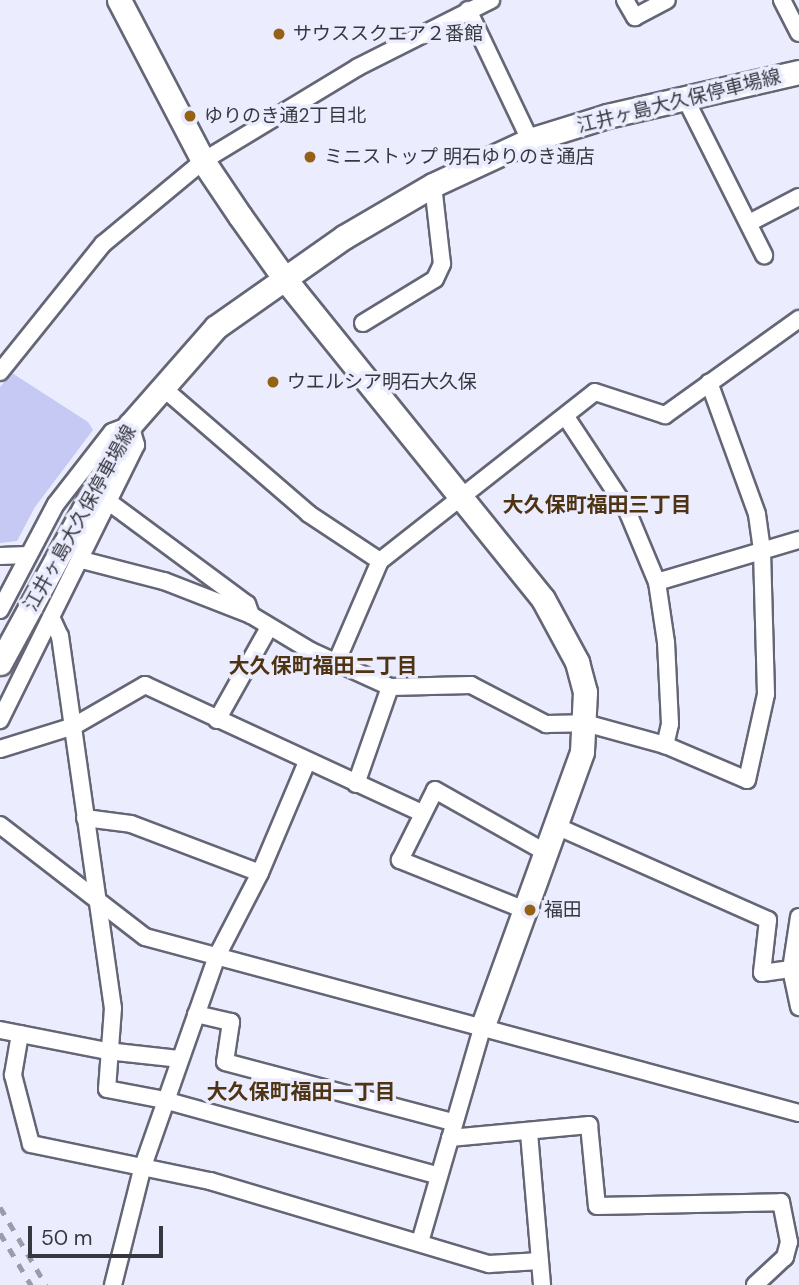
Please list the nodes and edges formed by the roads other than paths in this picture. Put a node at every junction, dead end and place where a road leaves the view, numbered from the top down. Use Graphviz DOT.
graph roads {
  1 [pos="119,0"];
  2 [pos="491,0"];
  3 [pos="625,0"];
  4 [pos="667,0"];
  5 [pos="782,0"];
  6 [pos="468,10"];
  7 [pos="799,33"];
  8 [pos="799,72"];
  9 [pos="686,100"];
  10 [pos="530,140"];
  11 [pos="203,161"];
  12 [pos="433,185"];
  13 [pos="799,197"];
  14 [pos="749,223"];
  15 [pos="764,255"];
  16 [pos="284,278"];
  17 [pos="799,319"];
  18 [pos="363,323"];
  19 [pos="0,372"];
  20 [pos="709,382"];
  21 [pos="162,387"];
  22 [pos="566,417"];
  23 [pos="130,425"];
  24 [pos="461,496"];
  25 [pos="109,502"];
  26 [pos="799,540"];
  27 [pos="762,550"];
  28 [pos="28,555"];
  29 [pos="0,556"];
  30 [pos="82,560"];
  31 [pos="380,561"];
  32 [pos="657,582"];
  33 [pos="0,610"];
  34 [pos="251,615"];
  35 [pos="51,617"];
  36 [pos="268,629"];
  37 [pos="0,663"];
  38 [pos="336,663"];
  39 [pos="390,687"];
  40 [pos="0,720"];
  41 [pos="217,720"];
  42 [pos="585,723"];
  43 [pos="75,726"];
  44 [pos="666,745"];
  45 [pos="0,749"];
  46 [pos="307,762"];
  47 [pos="355,784"];
  48 [pos="422,813"];
  49 [pos="85,818"];
  50 [pos="0,825"];
  51 [pos="556,827"];
  52 [pos="545,852"];
  53 [pos="260,873"];
  54 [pos="94,898"];
  55 [pos="525,910"];
  56 [pos="799,917"];
  57 [pos="217,956"];
  58 [pos="795,969"];
  59 [pos="799,1007"];
  60 [pos="196,1014"];
  61 [pos="483,1026"];
  62 [pos="0,1030"];
  63 [pos="20,1034"];
  64 [pos="107,1051"];
  65 [pos="179,1059"];
  66 [pos="164,1100"];
  67 [pos="799,1113"];
  68 [pos="451,1130"];
  69 [pos="529,1133"];
  70 [pos="143,1166"];
  71 [pos="439,1176"];
  72 [pos="419,1242"];
  73 [pos="540,1261"];
  74 [pos="113,1285"];
  75 [pos="542,1285"];
  76 [pos="755,1285"];
  1 -- 11 [label="street"];
  2 -- 6 [label="street"];
  3 -- 4 [label="street"];
  5 -- 7 [label="street"];
  6 -- 10 [label="street"];
  6 -- 11 [label="street"];
  8 -- 9 [label="street, 江井ヶ島大久保停車場線"];
  9 -- 10 [label="street, 江井ヶ島大久保停車場線"];
  9 -- 14 [label="street"];
  10 -- 12 [label="street, 江井ヶ島大久保停車場線"];
  11 -- 16 [label="street"];
  11 -- 19 [label="street"];
  12 -- 16 [label="street, 江井ヶ島大久保停車場線"];
  12 -- 18 [label="street"];
  13 -- 14 [label="street"];
  14 -- 15 [label="street"];
  16 -- 21 [label="street, 江井ヶ島大久保停車場線"];
  16 -- 24 [label="street"];
  17 -- 20 [label="street"];
  20 -- 22 [label="street"];
  20 -- 27 [label="street"];
  21 -- 23 [label="street, 江井ヶ島大久保停車場線"];
  21 -- 31 [label="street"];
  22 -- 24 [label="street"];
  22 -- 32 [label="street"];
  23 -- 25 [label="street"];
  23 -- 28 [label="street"];
  23 -- 37 [label="street, 江井ヶ島大久保停車場線"];
  24 -- 31 [label="street"];
  24 -- 42 [label="street"];
  25 -- 30 [label="street"];
  25 -- 34 [label="street"];
  26 -- 27 [label="street"];
  27 -- 32 [label="street"];
  27 -- 44 [label="street"];
  28 -- 29 [label="street"];
  28 -- 33 [label="street"];
  30 -- 34 [label="street"];
  30 -- 35 [label="street"];
  31 -- 38 [label="street"];
  32 -- 44 [label="street"];
  34 -- 36 [label="street"];
  35 -- 40 [label="street"];
  35 -- 43 [label="street"];
  36 -- 38 [label="street"];
  36 -- 41 [label="street"];
  38 -- 39 [label="street"];
  39 -- 42 [label="street"];
  39 -- 47 [label="street"];
  41 -- 43 [label="street"];
  41 -- 46 [label="street"];
  42 -- 44 [label="street"];
  42 -- 51 [label="street"];
  43 -- 45 [label="street"];
  43 -- 49 [label="street"];
  46 -- 47 [label="street"];
  46 -- 53 [label="street"];
  47 -- 48 [label="street"];
  48 -- 52 [label="street"];
  48 -- 55 [label="street"];
  49 -- 53 [label="street"];
  49 -- 54 [label="street"];
  50 -- 54 [label="street"];
  51 -- 52 [label="street"];
  51 -- 58 [label="street"];
  52 -- 55 [label="street"];
  53 -- 57 [label="street"];
  54 -- 57 [label="street"];
  54 -- 64 [label="street"];
  55 -- 61 [label="street"];
  56 -- 58 [label="street"];
  57 -- 60 [label="street"];
  57 -- 61 [label="street"];
  58 -- 59 [label="street"];
  60 -- 65 [label="street"];
  60 -- 68 [label="street"];
  61 -- 67 [label="street"];
  61 -- 68 [label="street"];
  62 -- 63 [label="street"];
  63 -- 64 [label="street"];
  63 -- 70 [label="street"];
  64 -- 65 [label="street"];
  64 -- 66 [label="street"];
  65 -- 66 [label="street"];
  66 -- 70 [label="street"];
  66 -- 71 [label="street"];
  68 -- 69 [label="street"];
  68 -- 71 [label="street"];
  69 -- 73 [label="street"];
  69 -- 76 [label="street"];
  70 -- 72 [label="street"];
  70 -- 74 [label="street"];
  71 -- 72 [label="street"];
  72 -- 73 [label="street"];
  73 -- 75 [label="street"];
}
